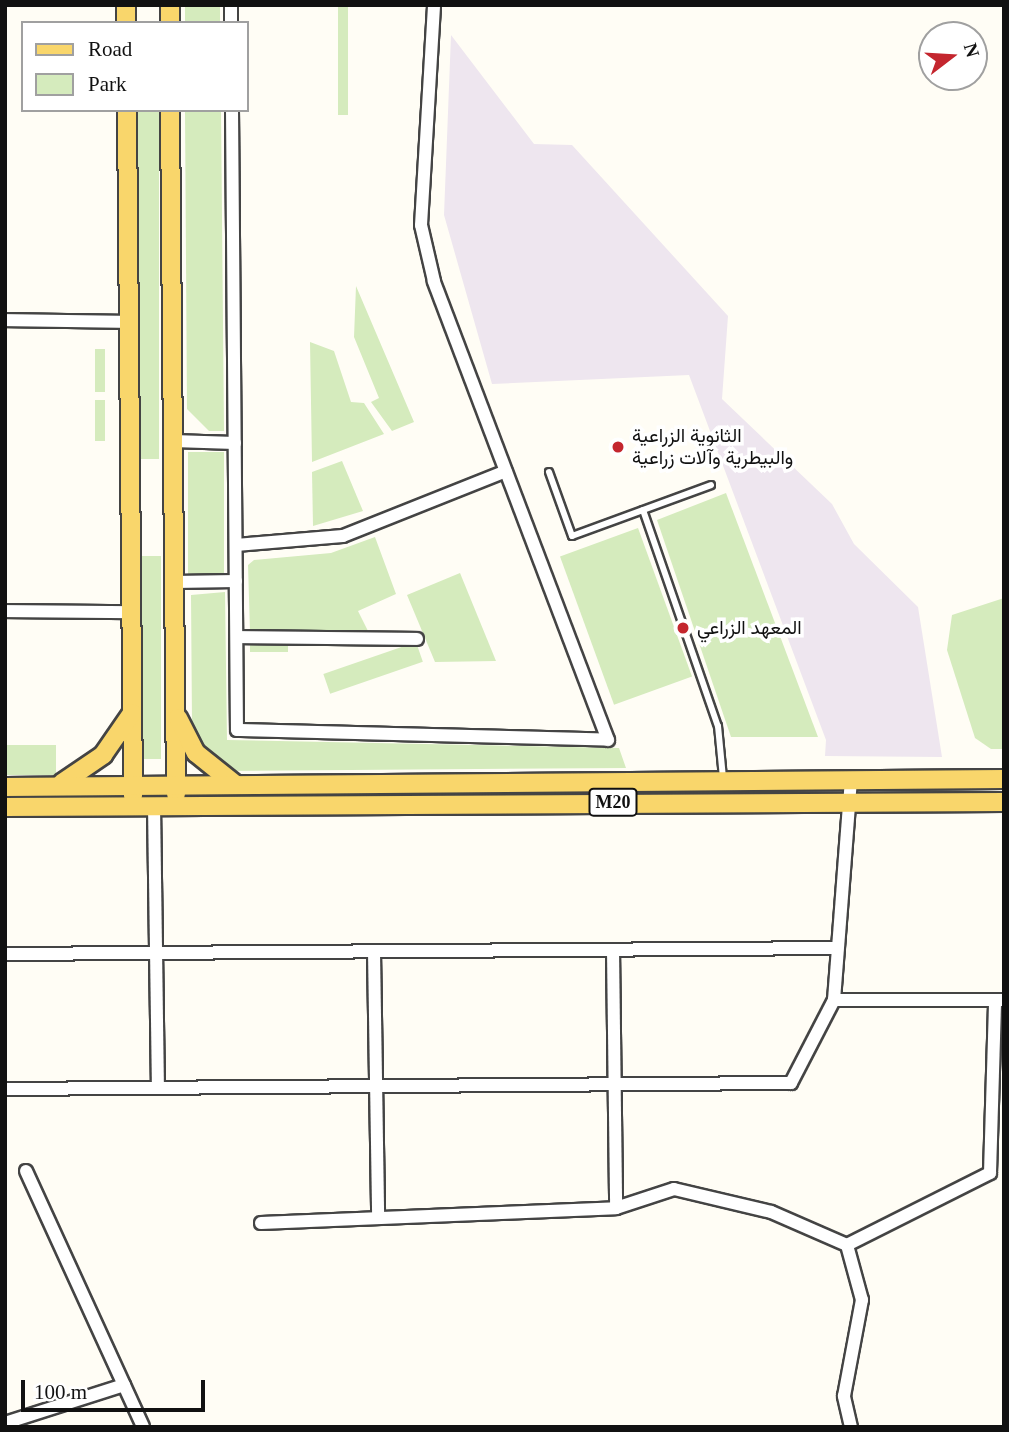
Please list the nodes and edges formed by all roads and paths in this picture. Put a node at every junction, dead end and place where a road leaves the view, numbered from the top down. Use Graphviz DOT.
graph roads {
  1 [pos="434,5"];
  2 [pos="127,112"];
  3 [pos="170,112"];
  4 [pos="232,112"];
  5 [pos="5,320"];
  6 [pos="129,322"];
  7 [pos="173,441"];
  8 [pos="235,443"];
  9 [pos="506,471"];
  10 [pos="549,472"];
  11 [pos="711,485"];
  12 [pos="643,510"];
  13 [pos="236,545"];
  14 [pos="236,581"];
  15 [pos="174,582"];
  16 [pos="5,611"];
  17 [pos="131,612"];
  18 [pos="236,637"];
  19 [pos="417,639"];
  20 [pos="175,712"];
  21 [pos="132,713"];
  22 [pos="1004,779"];
  23 [pos="851,781"];
  24 [pos="723,782"];
  25 [pos="133,784"];
  26 [pos="59,785"];
  27 [pos="176,785"];
  28 [pos="236,785"];
  29 [pos="5,787"];
  30 [pos="852,801"];
  31 [pos="1004,802"];
  32 [pos="176,804"];
  33 [pos="133,805"];
  34 [pos="154,805"];
  35 [pos="5,807"];
  36 [pos="837,948"];
  37 [pos="613,950"];
  38 [pos="374,952"];
  39 [pos="156,953"];
  40 [pos="5,954"];
  41 [pos="834,1000"];
  42 [pos="999,1000"];
  43 [pos="999,1027"];
  44 [pos="615,1085"];
  45 [pos="158,1087"];
  46 [pos="376,1087"];
  47 [pos="5,1089"];
  48 [pos="26,1171"];
  49 [pos="616,1208"];
  50 [pos="378,1217"];
  51 [pos="261,1223"];
  52 [pos="847,1245"];
  53 [pos="124,1385"];
  54 [pos="5,1423"];
  55 [pos="143,1427"];
  56 [pos="851,1427"];
  1 -- 9 [label="street"];
  2 -- 6 [label="main road"];
  3 -- 7 [label="main road"];
  4 -- 8 [label="street"];
  5 -- 6 [label="street"];
  6 -- 17 [label="main road"];
  7 -- 8 [label="street"];
  7 -- 15 [label="main road"];
  8 -- 13 [label="street"];
  9 -- 13 [label="street"];
  9 -- 18 [label="street"];
  10 -- 12 [label="lane"];
  11 -- 12 [label="lane"];
  12 -- 24 [label="lane"];
  13 -- 14 [label="street"];
  14 -- 15 [label="street"];
  14 -- 18 [label="street"];
  15 -- 20 [label="main road"];
  16 -- 17 [label="street"];
  17 -- 21 [label="main road"];
  18 -- 19 [label="street"];
  20 -- 27 [label="main road"];
  20 -- 28 [label="main road"];
  21 -- 25 [label="main road"];
  21 -- 26 [label="main road"];
  22 -- 23 [label="main road, M20"];
  23 -- 24 [label="main road, M20"];
  23 -- 30 [label="street"];
  24 -- 28 [label="main road, M20"];
  25 -- 26 [label="main road"];
  25 -- 27 [label="main road"];
  25 -- 33 [label="main road"];
  26 -- 29 [label="main road"];
  27 -- 28 [label="main road"];
  27 -- 32 [label="main road"];
  30 -- 31 [label="main road, M20"];
  30 -- 32 [label="main road, M20"];
  30 -- 36 [label="street"];
  32 -- 34 [label="main road"];
  33 -- 34 [label="main road"];
  33 -- 35 [label="main road"];
  34 -- 39 [label="street"];
  36 -- 37 [label="street"];
  36 -- 41 [label="street"];
  37 -- 38 [label="street"];
  37 -- 44 [label="street"];
  38 -- 39 [label="street"];
  38 -- 46 [label="street"];
  39 -- 40 [label="street"];
  39 -- 45 [label="street"];
  41 -- 42 [label="street"];
  41 -- 44 [label="street"];
  42 -- 43 [label="street"];
  43 -- 52 [label="street"];
  44 -- 46 [label="street"];
  44 -- 49 [label="street"];
  45 -- 46 [label="street"];
  45 -- 47 [label="street"];
  46 -- 50 [label="street"];
  48 -- 53 [label="street"];
  49 -- 50 [label="street"];
  49 -- 52 [label="street"];
  50 -- 51 [label="street"];
  52 -- 56 [label="street"];
  53 -- 54 [label="street"];
  53 -- 55 [label="street"];
}
